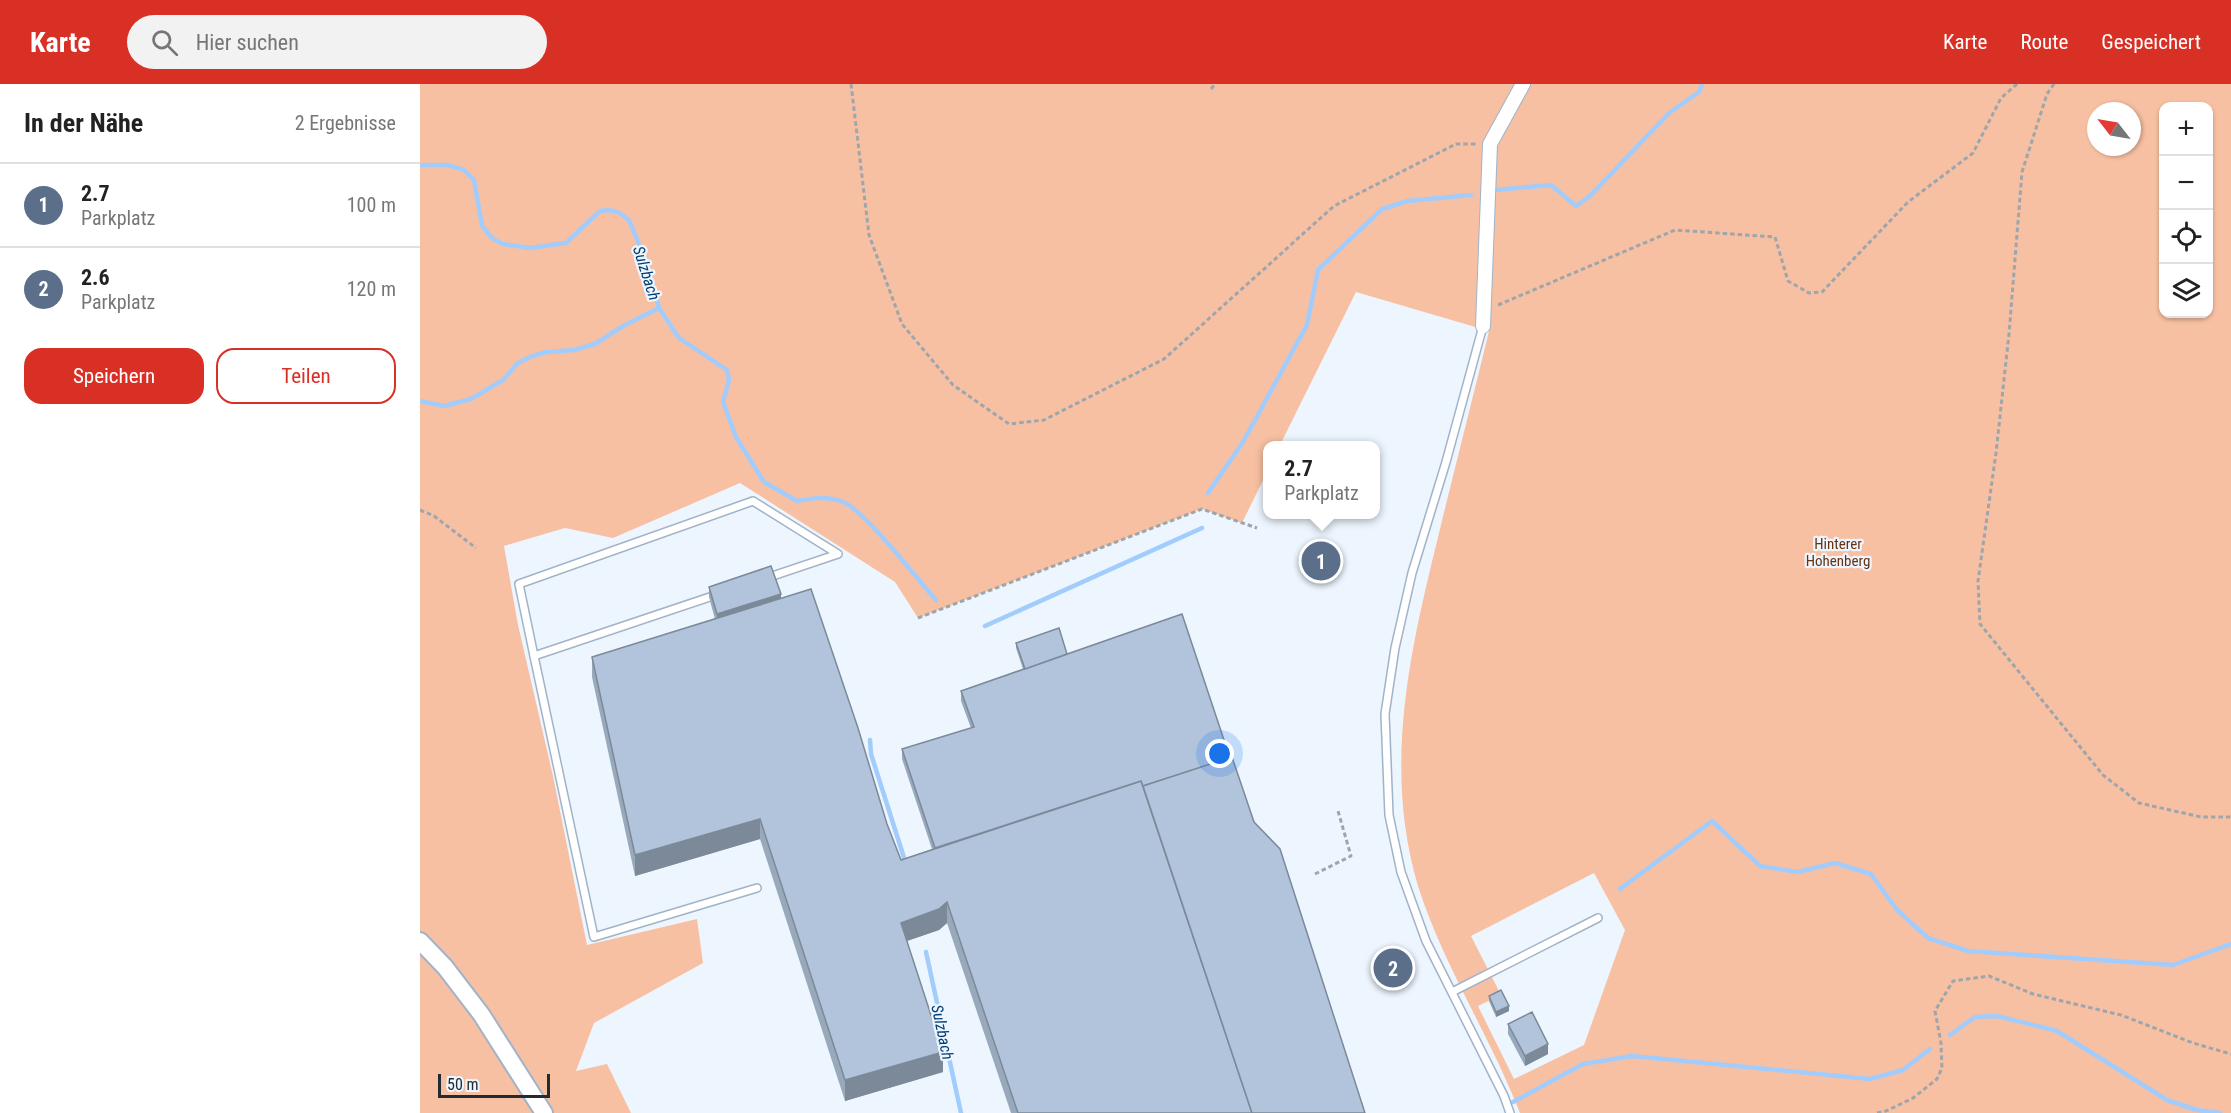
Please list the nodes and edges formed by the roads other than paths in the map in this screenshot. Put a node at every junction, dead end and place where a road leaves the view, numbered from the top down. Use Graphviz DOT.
graph roads {
  1 [pos="1523,84"];
  2 [pos="1483,326"];
  3 [pos="534,656"];
  4 [pos="757,888"];
  5 [pos="1598,918"];
  6 [pos="420,941"];
  7 [pos="1452,992"];
  8 [pos="544,1113"];
  9 [pos="1510,1113"];
  1 -- 2 [label="street"];
  2 -- 7 [label="lane"];
  3 -- 3 [label="lane"];
  3 -- 4 [label="lane"];
  5 -- 7 [label="lane"];
  6 -- 8 [label="street"];
  7 -- 9 [label="lane"];
}
